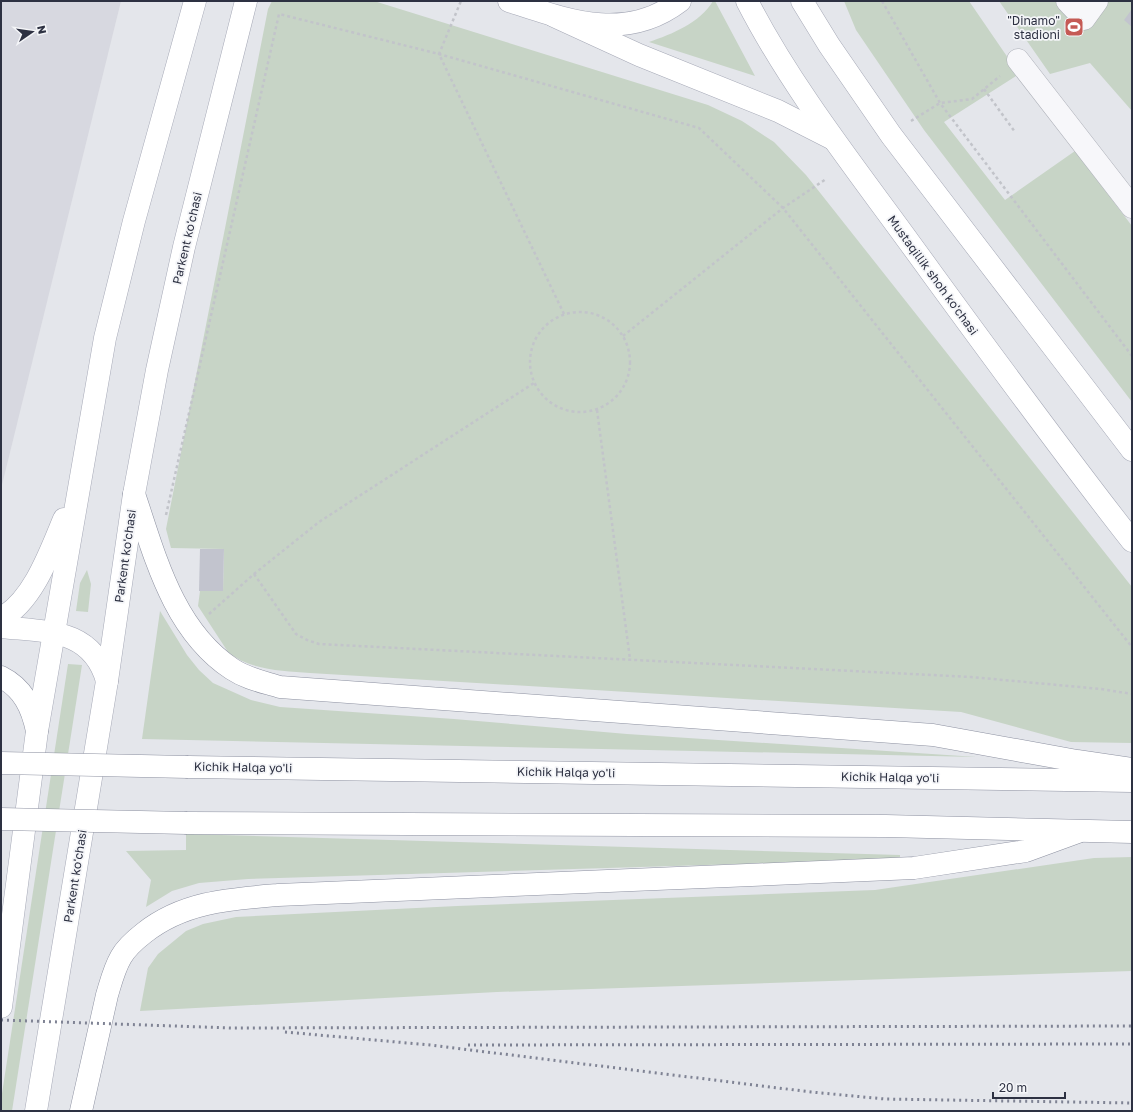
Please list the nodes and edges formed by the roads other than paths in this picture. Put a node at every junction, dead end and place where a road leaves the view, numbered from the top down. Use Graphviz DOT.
graph roads {
  1 [pos="195,1"];
  2 [pos="509,1"];
  3 [pos="680,1"];
  4 [pos="747,1"];
  5 [pos="802,1"];
  6 [pos="1068,1"];
  7 [pos="1097,1"];
  8 [pos="246,4"];
  9 [pos="554,16"];
  10 [pos="1018,60"];
  11 [pos="835,140"];
  12 [pos="1132,206"];
  13 [pos="1132,450"];
  14 [pos="79,482"];
  15 [pos="134,494"];
  16 [pos="1132,541"];
  17 [pos="1,618"];
  18 [pos="1,627"];
  19 [pos="54,633"];
  20 [pos="1,677"];
  21 [pos="107,681"];
  22 [pos="37,731"];
  23 [pos="1,762"];
  24 [pos="1132,769"];
  25 [pos="1132,781"];
  26 [pos="1,819"];
  27 [pos="1078,832"];
  28 [pos="1132,832"];
  29 [pos="1,1007"];
  30 [pos="36,1111"];
  31 [pos="81,1111"];
  1 -- 14 [label="main road"];
  2 -- 9 [label="main road"];
  3 -- 9 [label="main road"];
  4 -- 11 [label="main road, Mustaqillik shoh ko'chasi"];
  5 -- 13 [label="main road"];
  6 -- 7 [label="lane"];
  8 -- 15 [label="main road, Parkent ko'chasi"];
  9 -- 11 [label="main road"];
  10 -- 12 [label="lane"];
  11 -- 16 [label="main road, Mustaqillik shoh ko'chasi"];
  14 -- 17 [label="main road"];
  14 -- 19 [label="main road"];
  15 -- 21 [label="main road, Parkent ko'chasi"];
  15 -- 24 [label="main road"];
  18 -- 19 [label="main road"];
  19 -- 21 [label="main road"];
  19 -- 22 [label="main road"];
  20 -- 22 [label="main road"];
  21 -- 30 [label="main road, Parkent ko'chasi"];
  22 -- 29 [label="main road"];
  23 -- 25 [label="main road, Kichik Halqa yo'li, bridge"];
  26 -- 27 [label="main road, bridge"];
  27 -- 28 [label="main road"];
  27 -- 31 [label="main road"];
}
